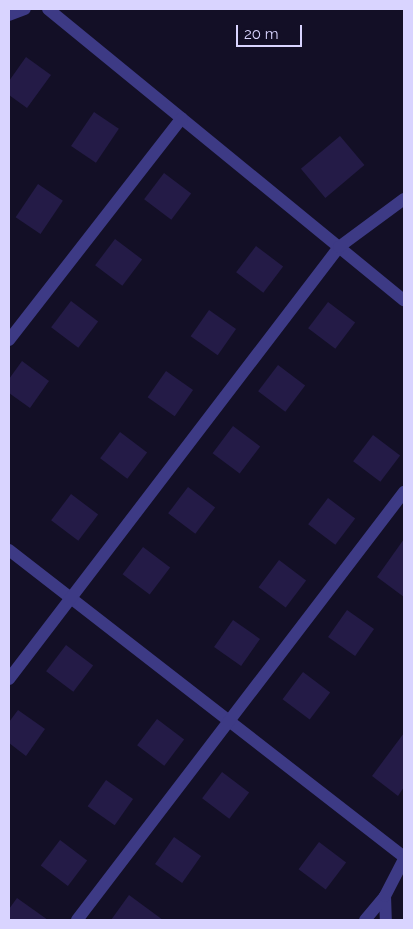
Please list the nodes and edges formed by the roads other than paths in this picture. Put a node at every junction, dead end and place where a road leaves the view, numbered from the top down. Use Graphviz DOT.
graph roads {
  1 [pos="25,9"];
  2 [pos="48,9"];
  3 [pos="9,15"];
  4 [pos="182,118"];
  5 [pos="404,199"];
  6 [pos="339,247"];
  7 [pos="404,300"];
  8 [pos="9,340"];
  9 [pos="404,492"];
  10 [pos="9,550"];
  11 [pos="70,597"];
  12 [pos="9,679"];
  13 [pos="227,719"];
  14 [pos="404,858"];
  15 [pos="385,896"];
  16 [pos="78,920"];
  17 [pos="365,920"];
  18 [pos="386,920"];
  1 -- 3 [label="street"];
  2 -- 4 [label="street"];
  4 -- 6 [label="street"];
  4 -- 8 [label="street"];
  5 -- 6 [label="street"];
  6 -- 7 [label="street"];
  6 -- 11 [label="street"];
  9 -- 13 [label="street"];
  10 -- 11 [label="street"];
  11 -- 12 [label="street"];
  11 -- 13 [label="street"];
  13 -- 14 [label="street"];
  13 -- 16 [label="street"];
  14 -- 15 [label="street"];
  15 -- 17 [label="street"];
  15 -- 18 [label="street"];
}
